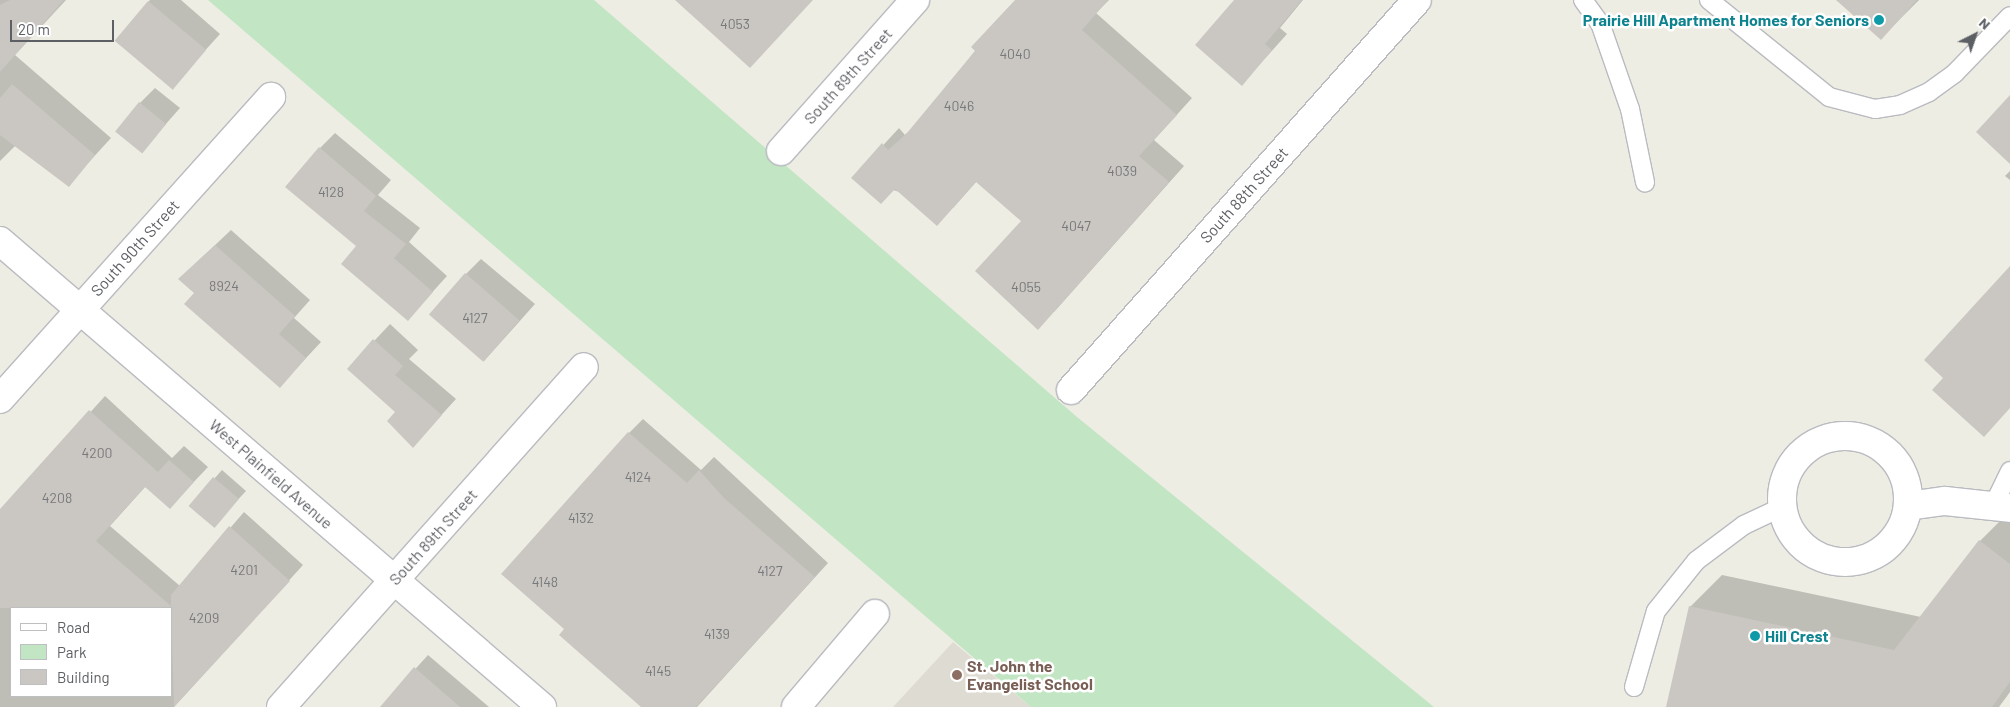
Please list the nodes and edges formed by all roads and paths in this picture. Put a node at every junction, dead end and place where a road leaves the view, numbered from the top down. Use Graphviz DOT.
graph roads {
  1 [pos="915,0"];
  2 [pos="1417,0"];
  3 [pos="1583,0"];
  4 [pos="1709,0"];
  5 [pos="2010,16"];
  6 [pos="271,97"];
  7 [pos="781,151"];
  8 [pos="1645,182"];
  9 [pos="0,241"];
  10 [pos="80,310"];
  11 [pos="584,367"];
  12 [pos="1071,390"];
  13 [pos="0,399"];
  14 [pos="2010,471"];
  15 [pos="1908,506"];
  16 [pos="1782,507"];
  17 [pos="2002,507"];
  18 [pos="394,580"];
  19 [pos="875,614"];
  20 [pos="1634,687"];
  21 [pos="281,707"];
  22 [pos="542,707"];
  23 [pos="796,707"];
  1 -- 7 [label="street, South 89th Street"];
  2 -- 12 [label="street, South 88th Street"];
  3 -- 8 [label="lane"];
  4 -- 5 [label="lane"];
  6 -- 10 [label="street, South 90th Street"];
  9 -- 10 [label="street, West Plainfield Avenue"];
  10 -- 13 [label="street, South 90th Street"];
  10 -- 18 [label="street, West Plainfield Avenue"];
  11 -- 18 [label="street, South 89th Street"];
  14 -- 17 [label="lane"];
  15 -- 16 [label="street"];
  15 -- 16 [label="street"];
  15 -- 17 [label="street"];
  16 -- 20 [label="lane"];
  18 -- 21 [label="street, South 89th Street"];
  18 -- 22 [label="street, West Plainfield Avenue"];
  19 -- 23 [label="street"];
}
